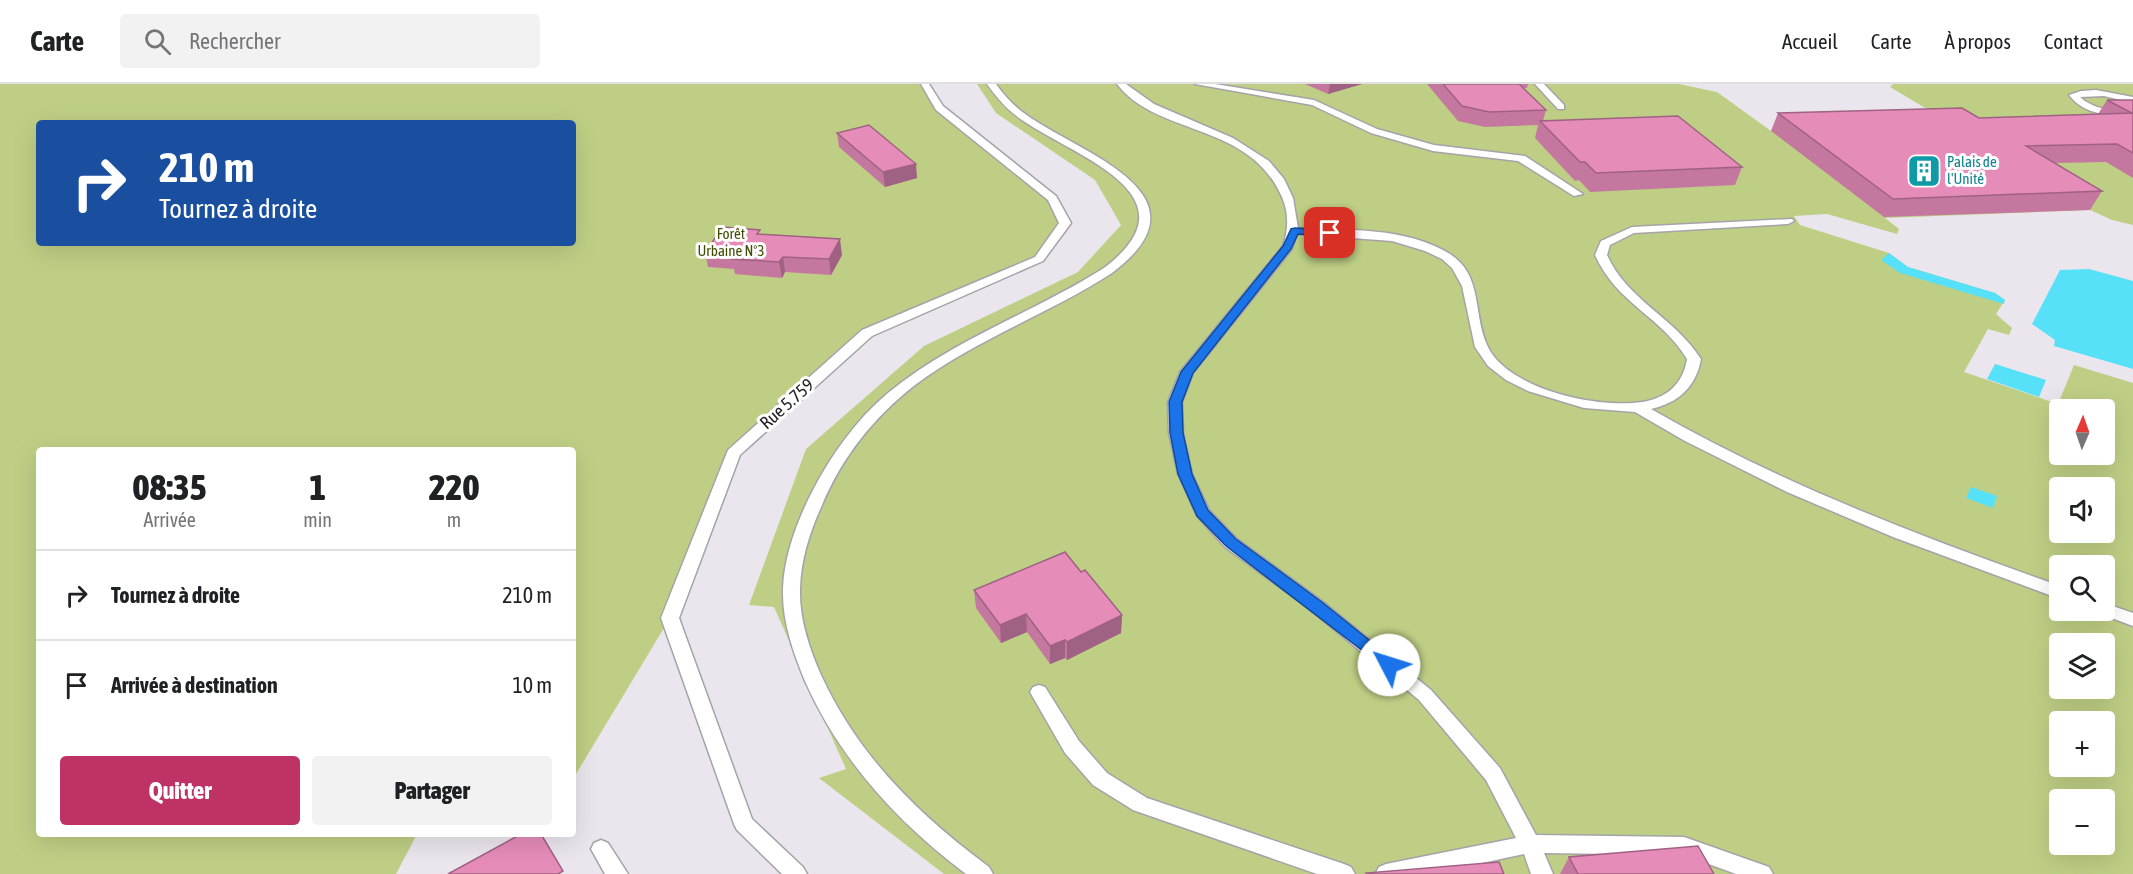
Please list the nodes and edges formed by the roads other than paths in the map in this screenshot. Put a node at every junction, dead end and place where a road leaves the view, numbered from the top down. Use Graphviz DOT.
graph roads {
  1 [pos="925,84"];
  2 [pos="991,84"];
  3 [pos="1121,84"];
  4 [pos="1199,84"];
  5 [pos="1539,84"];
  6 [pos="2072,84"];
  7 [pos="2087,92"];
  8 [pos="2133,100"];
  9 [pos="1561,107"];
  10 [pos="2133,114"];
  11 [pos="1578,194"];
  12 [pos="1788,221"];
  13 [pos="1295,231"];
  14 [pos="1640,409"];
  15 [pos="2049,589"];
  16 [pos="2115,613"];
  17 [pos="2133,620"];
  18 [pos="1040,692"];
  19 [pos="1530,844"];
  20 [pos="601,849"];
  21 [pos="617,874"];
  22 [pos="796,874"];
  23 [pos="982,874"];
  24 [pos="1344,874"];
  25 [pos="1386,874"];
  26 [pos="1542,874"];
  27 [pos="1762,874"];
  1 -- 22 [label="lane, Rue 5.759"];
  2 -- 23 [label="lane"];
  3 -- 13 [label="lane"];
  4 -- 11 [label="lane"];
  5 -- 9 [label="lane"];
  6 -- 7 [label="lane"];
  7 -- 8 [label="lane"];
  7 -- 10 [label="lane"];
  12 -- 14 [label="lane"];
  13 -- 14 [label="lane"];
  13 -- 19 [label="lane"];
  14 -- 15 [label="lane"];
  16 -- 17 [label="lane"];
  18 -- 24 [label="lane"];
  19 -- 25 [label="lane"];
  19 -- 26 [label="lane"];
  19 -- 27 [label="lane"];
  20 -- 21 [label="lane"];
}
